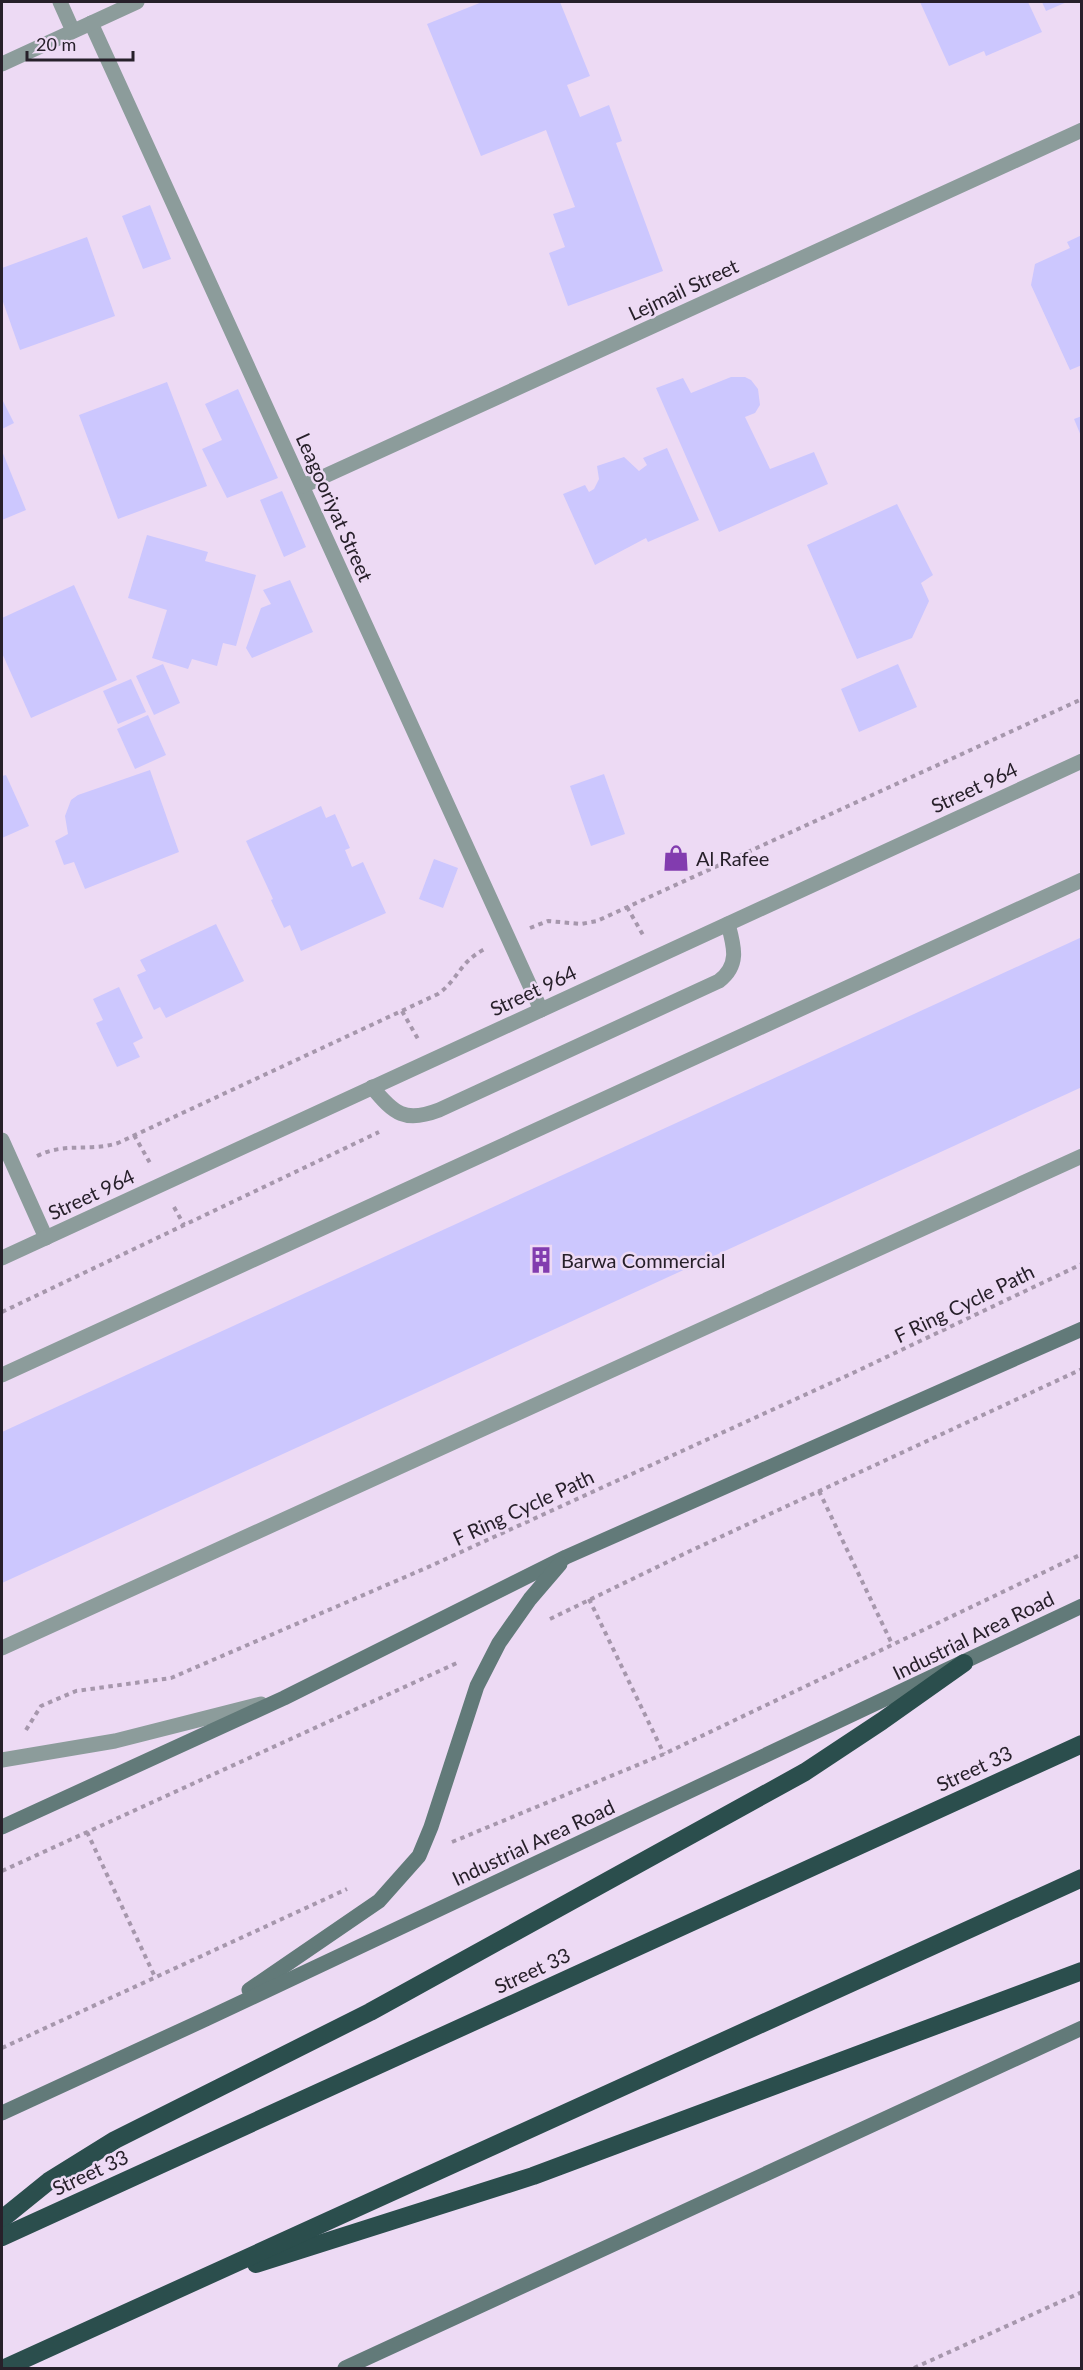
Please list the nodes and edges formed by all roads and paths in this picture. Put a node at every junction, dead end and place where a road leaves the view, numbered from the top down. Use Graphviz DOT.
graph roads {
  1 [pos="60,2"];
  2 [pos="137,2"];
  3 [pos="91,23"];
  4 [pos="73,31"];
  5 [pos="2,64"];
  6 [pos="1082,130"];
  7 [pos="303,486"];
  8 [pos="1082,699"];
  9 [pos="1082,761"];
  10 [pos="1082,880"];
  11 [pos="728,924"];
  12 [pos="508,938"];
  13 [pos="541,1010"];
  14 [pos="372,1087"];
  15 [pos="411,1116"];
  16 [pos="2,1140"];
  17 [pos="1082,1156"];
  18 [pos="14,1167"];
  19 [pos="46,1238"];
  20 [pos="2,1258"];
  21 [pos="1082,1264"];
  22 [pos="2,1312"];
  23 [pos="1082,1329"];
  24 [pos="2,1375"];
  25 [pos="819,1491"];
  26 [pos="1082,1554"];
  27 [pos="566,1557"];
  28 [pos="589,1599"];
  29 [pos="1082,1606"];
  30 [pos="893,1645"];
  31 [pos="2,1648"];
  32 [pos="964,1663"];
  33 [pos="284,1698"];
  34 [pos="1082,1744"];
  35 [pos="664,1754"];
  36 [pos="4,1760"];
  37 [pos="2,1827"];
  38 [pos="87,1832"];
  39 [pos="419,1856"];
  40 [pos="1082,1878"];
  41 [pos="355,1885"];
  42 [pos="1082,1971"];
  43 [pos="155,1977"];
  44 [pos="206,2019"];
  45 [pos="1082,2028"];
  46 [pos="2,2049"];
  47 [pos="2,2112"];
  48 [pos="2,2219"];
  49 [pos="2,2237"];
  50 [pos="182,2287"];
  51 [pos="1082,2292"];
  52 [pos="5,2368"];
  53 [pos="345,2368"];
  54 [pos="914,2368"];
  1 -- 4 [label="street"];
  2 -- 3 [label="street"];
  3 -- 4 [label="street"];
  3 -- 7 [label="street, Leagooriyat Street"];
  4 -- 5 [label="street"];
  6 -- 7 [label="street, Lejmail Street"];
  7 -- 12 [label="street, Leagooriyat Street"];
  8 -- 12 [label="path"];
  9 -- 11 [label="street, Street 964"];
  10 -- 24 [label="street"];
  11 -- 13 [label="street, Street 964"];
  11 -- 15 [label="street"];
  12 -- 13 [label="street, Leagooriyat Street"];
  12 -- 18 [label="path"];
  13 -- 14 [label="street, Street 964"];
  14 -- 15 [label="street"];
  14 -- 19 [label="street, Street 964"];
  15 -- 22 [label="path"];
  16 -- 18 [label="street"];
  17 -- 31 [label="street"];
  18 -- 19 [label="street"];
  19 -- 20 [label="street, Street 964"];
  21 -- 36 [label="path, F Ring Cycle Path"];
  23 -- 27 [label="street"];
  25 -- 30 [label="path"];
  26 -- 30 [label="path"];
  27 -- 33 [label="street"];
  27 -- 39 [label="street"];
  28 -- 35 [label="path"];
  29 -- 32 [label="street, Industrial Area Road"];
  30 -- 35 [label="path"];
  32 -- 44 [label="street, Industrial Area Road"];
  32 -- 48 [label="highway"];
  33 -- 36 [label="street"];
  33 -- 37 [label="street"];
  34 -- 49 [label="highway, Street 33"];
  35 -- 39 [label="path"];
  38 -- 43 [label="path"];
  39 -- 44 [label="street"];
  40 -- 50 [label="highway"];
  41 -- 43 [label="path"];
  42 -- 50 [label="highway"];
  43 -- 46 [label="path"];
  44 -- 47 [label="street, Industrial Area Road"];
  45 -- 53 [label="street"];
  50 -- 52 [label="highway"];
  51 -- 54 [label="path"];
}
